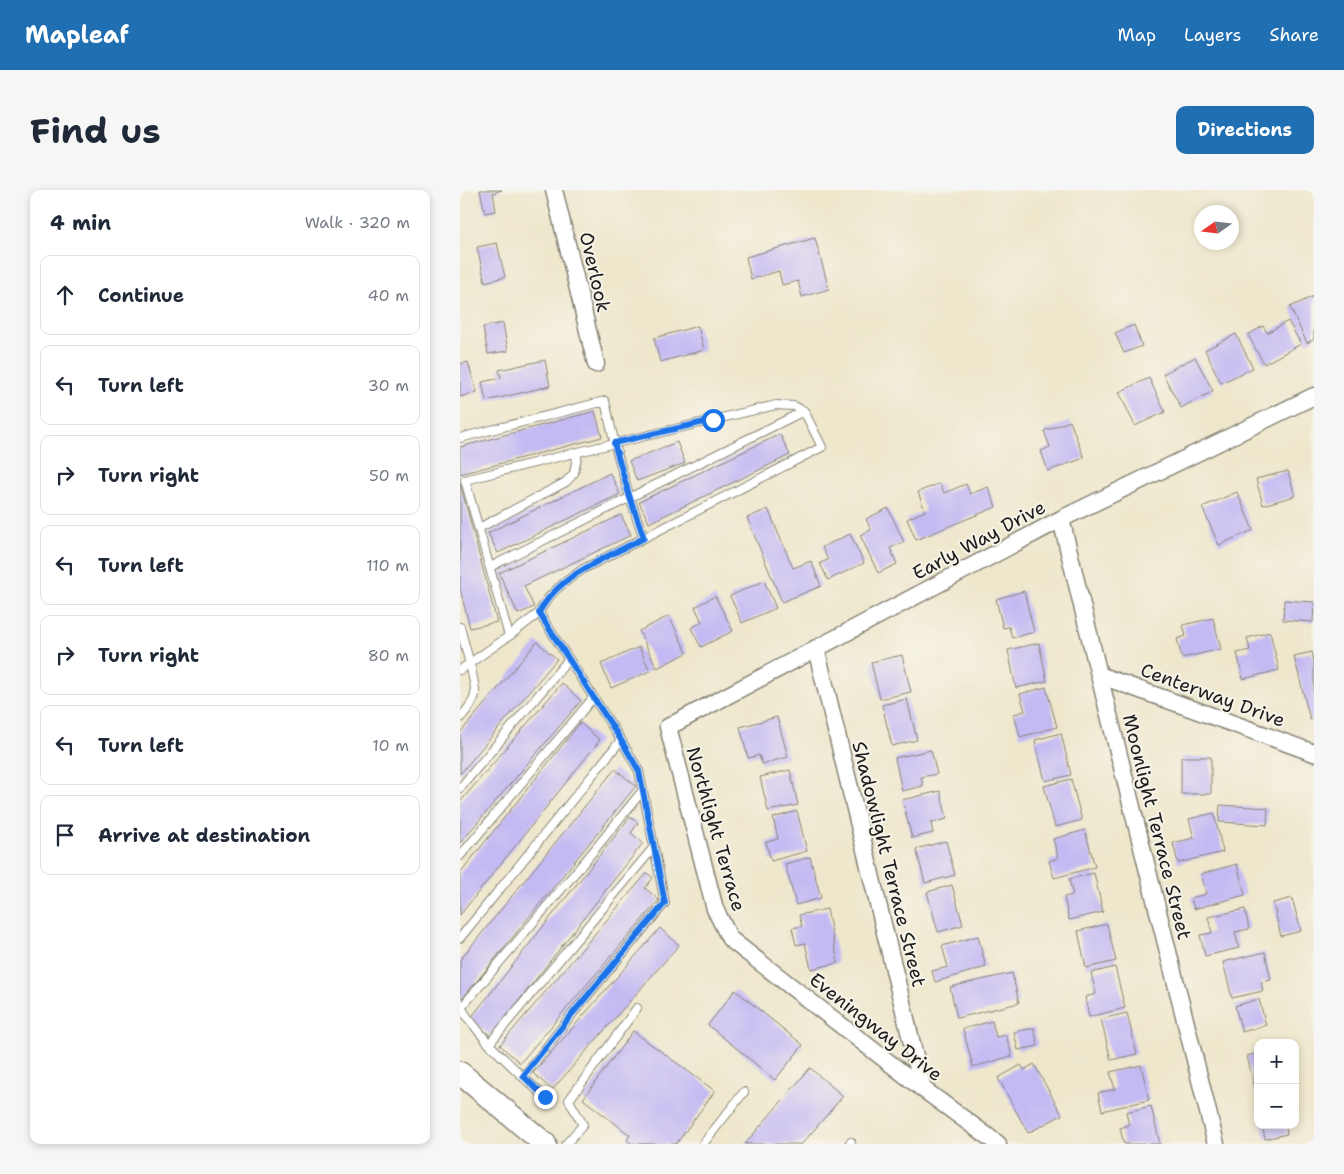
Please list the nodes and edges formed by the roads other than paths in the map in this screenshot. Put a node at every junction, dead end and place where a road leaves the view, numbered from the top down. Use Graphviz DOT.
graph roads {
  1 [pos="554,190"];
  2 [pos="596,364"];
  3 [pos="1314,396"];
  4 [pos="804,411"];
  5 [pos="460,438"];
  6 [pos="614,443"];
  7 [pos="578,452"];
  8 [pos="630,498"];
  9 [pos="1061,519"];
  10 [pos="479,528"];
  11 [pos="644,538"];
  12 [pos="490,567"];
  13 [pos="539,613"];
  14 [pos="460,627"];
  15 [pos="509,636"];
  16 [pos="816,648"];
  17 [pos="568,659"];
  18 [pos="470,663"];
  19 [pos="460,670"];
  20 [pos="1099,675"];
  21 [pos="594,698"];
  22 [pos="460,718"];
  23 [pos="668,727"];
  24 [pos="621,740"];
  25 [pos="1314,753"];
  26 [pos="460,788"];
  27 [pos="643,790"];
  28 [pos="654,847"];
  29 [pos="460,856"];
  30 [pos="460,938"];
  31 [pos="730,939"];
  32 [pos="461,1007"];
  33 [pos="637,1008"];
  34 [pos="489,1044"];
  35 [pos="460,1073"];
  36 [pos="523,1076"];
  37 [pos="923,1090"];
  38 [pos="744,1092"];
  39 [pos="545,1097"];
  40 [pos="545,1144"];
  41 [pos="566,1144"];
  42 [pos="703,1144"];
  43 [pos="998,1144"];
  44 [pos="1216,1144"];
  1 -- 2 [label="street, Overlook"];
  3 -- 9 [label="street, Early Way Drive"];
  4 -- 6 [label="lane"];
  4 -- 8 [label="lane"];
  4 -- 11 [label="lane"];
  5 -- 6 [label="lane"];
  6 -- 7 [label="lane"];
  6 -- 8 [label="lane"];
  7 -- 10 [label="lane"];
  7 -- 10 [label="lane"];
  8 -- 11 [label="lane"];
  8 -- 12 [label="lane"];
  9 -- 16 [label="street, Early Way Drive"];
  9 -- 20 [label="street, Moonlight Terrace Street"];
  10 -- 12 [label="lane"];
  11 -- 13 [label="lane"];
  12 -- 15 [label="lane"];
  13 -- 15 [label="lane"];
  13 -- 17 [label="lane"];
  14 -- 18 [label="lane"];
  15 -- 18 [label="lane"];
  16 -- 23 [label="street, Early Way Drive"];
  16 -- 37 [label="street, Shadowlight Terrace Street"];
  17 -- 21 [label="lane"];
  17 -- 26 [label="lane"];
  18 -- 19 [label="lane"];
  18 -- 22 [label="lane"];
  20 -- 25 [label="street, Centerway Drive"];
  20 -- 44 [label="street, Moonlight Terrace Street"];
  21 -- 24 [label="lane"];
  21 -- 29 [label="lane"];
  23 -- 31 [label="street, Northlight Terrace"];
  24 -- 27 [label="lane"];
  24 -- 30 [label="lane"];
  27 -- 28 [label="lane"];
  27 -- 32 [label="lane"];
  28 -- 34 [label="lane"];
  28 -- 36 [label="lane"];
  31 -- 37 [label="street, Eveningway Drive"];
  32 -- 34 [label="lane"];
  33 -- 41 [label="lane"];
  34 -- 36 [label="lane"];
  35 -- 40 [label="main road"];
  36 -- 39 [label="lane"];
  37 -- 43 [label="street, Eveningway Drive"];
  38 -- 42 [label="lane"];
}
